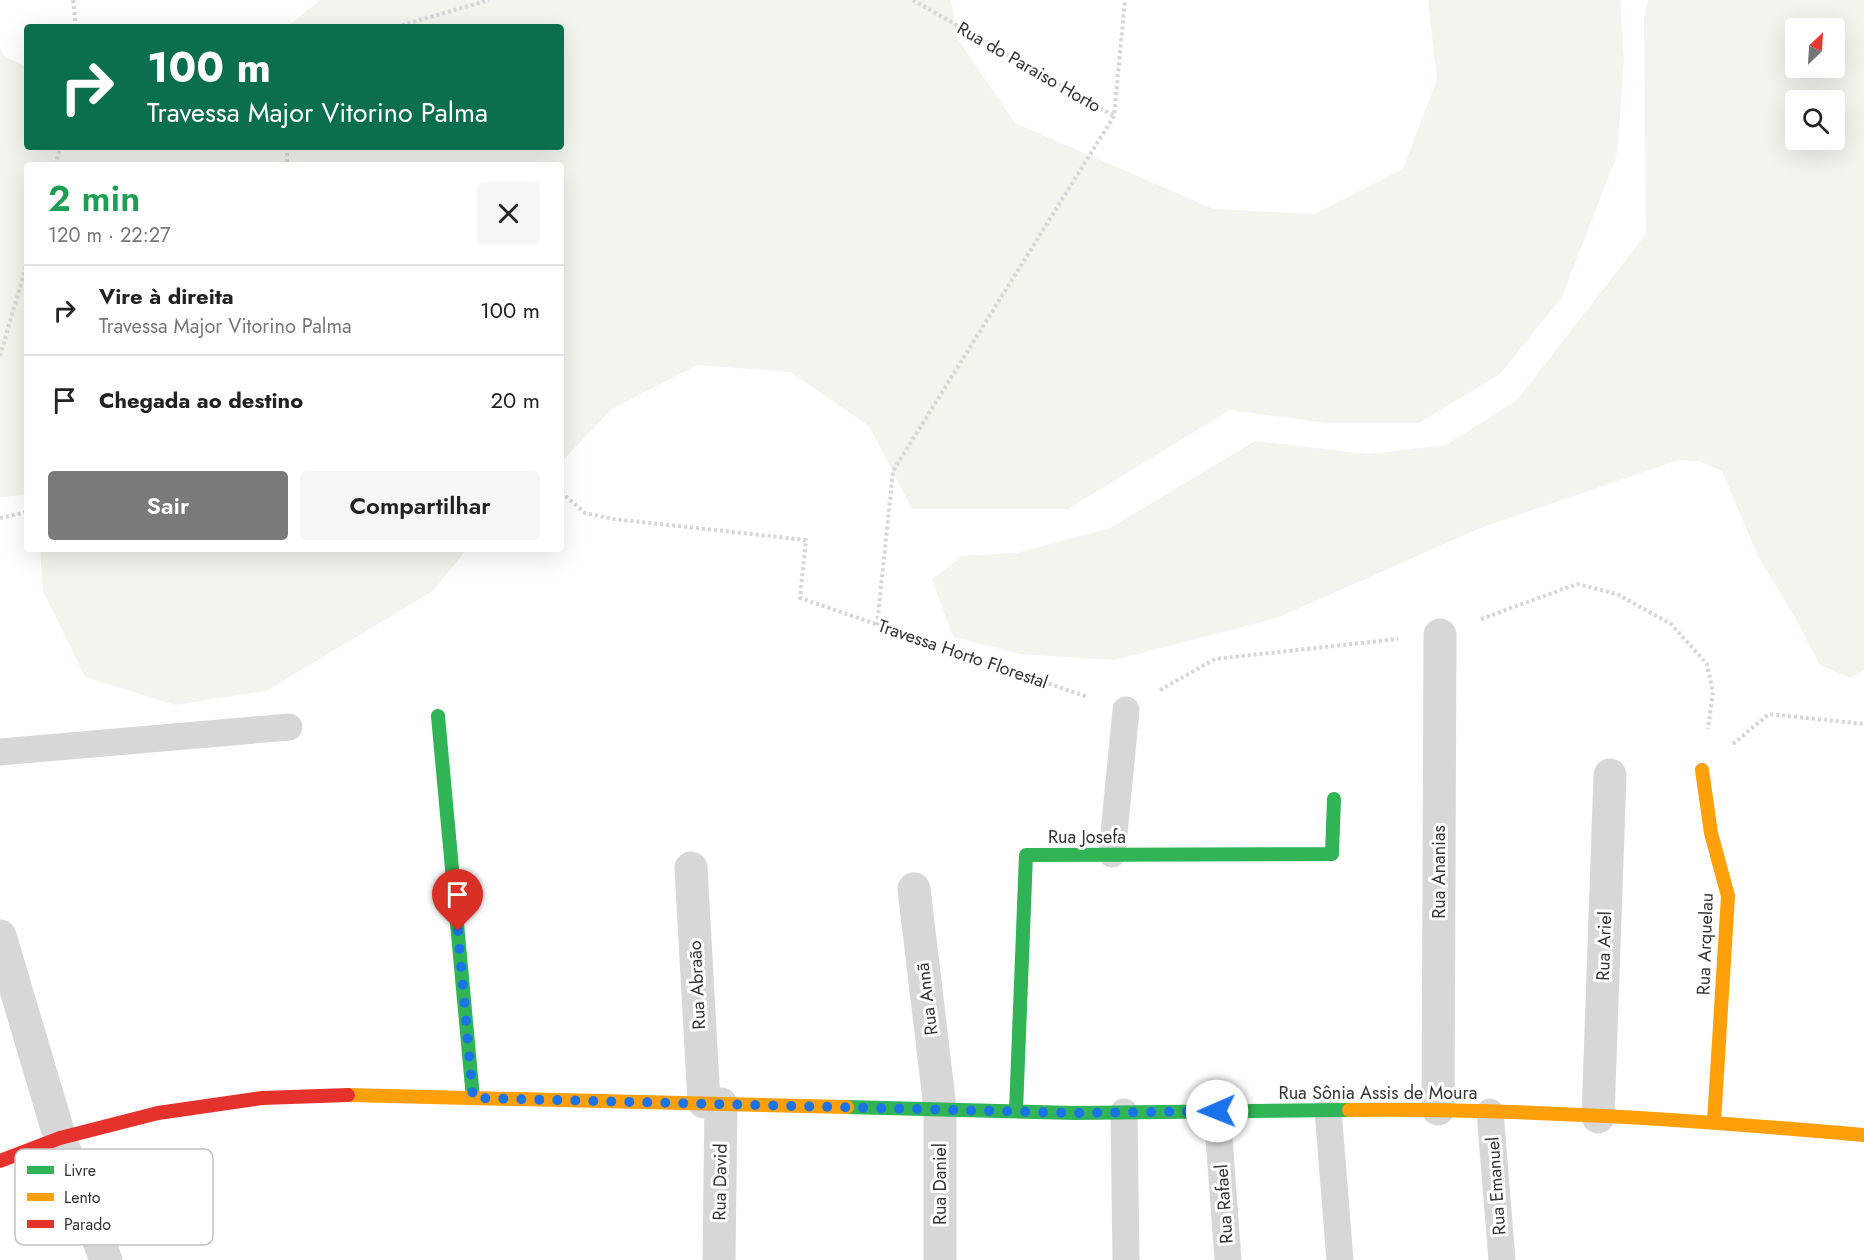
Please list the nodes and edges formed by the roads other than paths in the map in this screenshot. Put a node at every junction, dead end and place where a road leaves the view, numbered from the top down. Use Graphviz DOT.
graph roads {
  1 [pos="1440,635"];
  2 [pos="1126,710"];
  3 [pos="438,716"];
  4 [pos="289,727"];
  5 [pos="0,752"];
  6 [pos="1702,770"];
  7 [pos="1610,775"];
  8 [pos="1335,799"];
  9 [pos="1112,854"];
  10 [pos="691,868"];
  11 [pos="914,889"];
  12 [pos="0,936"];
  13 [pos="473,1098"];
  14 [pos="712,1103"];
  15 [pos="940,1108"];
  16 [pos="1438,1109"];
  17 [pos="1328,1110"];
  18 [pos="1017,1111"];
  19 [pos="1217,1111"];
  20 [pos="1490,1112"];
  21 [pos="1124,1113"];
  22 [pos="1598,1117"];
  23 [pos="1714,1122"];
  24 [pos="1864,1135"];
  25 [pos="60,1138"];
  26 [pos="31,1149"];
  27 [pos="64,1149"];
  28 [pos="15,1155"];
  29 [pos="0,1161"];
  30 [pos="100,1245"];
  31 [pos="106,1260"];
  32 [pos="719,1260"];
  33 [pos="940,1260"];
  34 [pos="1126,1260"];
  35 [pos="1228,1260"];
  36 [pos="1340,1260"];
  37 [pos="1502,1260"];
  1 -- 16 [label="street, Rua Ananias"];
  2 -- 9 [label="lane"];
  3 -- 13 [label="street"];
  4 -- 5 [label="lane"];
  6 -- 23 [label="street, Rua Arquelau"];
  7 -- 22 [label="street, Rua Ariel"];
  8 -- 9 [label="street, Rua Josefa"];
  9 -- 18 [label="street, Rua Josefa"];
  10 -- 14 [label="street, Rua Abraão"];
  11 -- 15 [label="street, Rua Annã"];
  12 -- 25 [label="street"];
  13 -- 14 [label="street, Rua Sônia Assis de Moura"];
  13 -- 25 [label="street, Rua Sônia Assis de Moura"];
  14 -- 15 [label="street, Rua Sônia Assis de Moura"];
  14 -- 32 [label="street, Rua David"];
  15 -- 18 [label="street, Rua Sônia Assis de Moura"];
  15 -- 33 [label="street, Rua Daniel"];
  16 -- 17 [label="street, Rua Sônia Assis de Moura"];
  16 -- 20 [label="street, Rua Sônia Assis de Moura"];
  17 -- 19 [label="street, Rua Sônia Assis de Moura"];
  17 -- 36 [label="lane"];
  18 -- 21 [label="street, Rua Sônia Assis de Moura"];
  19 -- 21 [label="street, Rua Sônia Assis de Moura"];
  19 -- 35 [label="lane, Rua Rafael"];
  20 -- 22 [label="street, Rua Sônia Assis de Moura"];
  20 -- 37 [label="lane, Rua Emanuel"];
  21 -- 34 [label="lane"];
  22 -- 23 [label="street, Rua Sônia Assis de Moura"];
  23 -- 24 [label="street, Rua Sônia Assis de Moura"];
  25 -- 26 [label="street, Rua Sônia Assis de Moura"];
  25 -- 27 [label="street"];
  28 -- 29 [label="street, Rua Sônia Assis de Moura"];
  30 -- 31 [label="street"];
}
